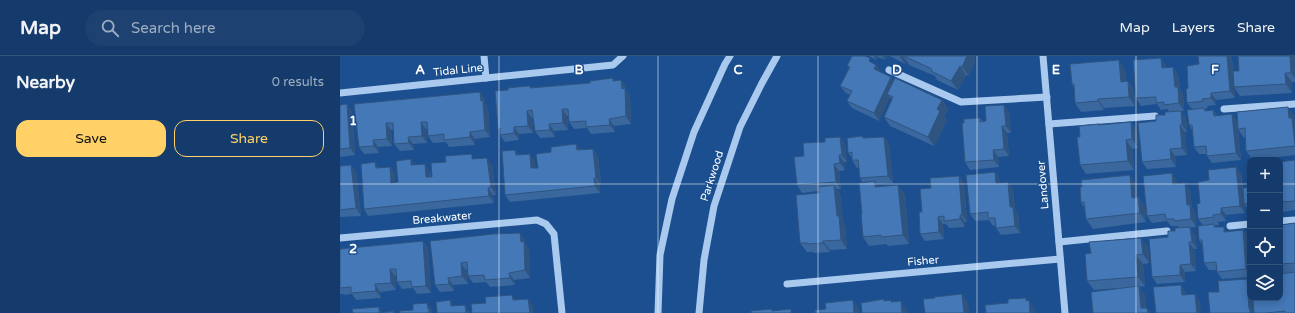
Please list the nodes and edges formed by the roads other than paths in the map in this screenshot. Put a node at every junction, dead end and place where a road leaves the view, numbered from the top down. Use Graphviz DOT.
graph roads {
  1 [pos="484,56"];
  2 [pos="623,56"];
  3 [pos="730,56"];
  4 [pos="777,56"];
  5 [pos="1043,56"];
  6 [pos="888,70"];
  7 [pos="486,78"];
  8 [pos="340,89"];
  9 [pos="340,92"];
  10 [pos="1047,97"];
  11 [pos="1295,104"];
  12 [pos="1224,110"];
  13 [pos="1155,116"];
  14 [pos="1049,124"];
  15 [pos="1295,220"];
  16 [pos="1283,221"];
  17 [pos="1247,224"];
  18 [pos="1230,226"];
  19 [pos="1167,230"];
  20 [pos="340,238"];
  21 [pos="1059,242"];
  22 [pos="1060,259"];
  23 [pos="787,284"];
  24 [pos="562,313"];
  25 [pos="658,313"];
  26 [pos="699,313"];
  27 [pos="1065,313"];
  1 -- 7 [label="street"];
  2 -- 7 [label="street, Tidal Line"];
  3 -- 25 [label="street"];
  4 -- 26 [label="street, Parkwood"];
  5 -- 10 [label="street, Landover"];
  6 -- 10 [label="street"];
  7 -- 9 [label="street, Tidal Line"];
  8 -- 9 [label="street"];
  10 -- 14 [label="street, Landover"];
  11 -- 12 [label="street"];
  13 -- 14 [label="street"];
  14 -- 21 [label="street, Landover"];
  15 -- 16 [label="street"];
  17 -- 18 [label="street"];
  19 -- 21 [label="street"];
  20 -- 24 [label="street, Breakwater"];
  21 -- 22 [label="street, Landover"];
  22 -- 23 [label="street, Fisher"];
  22 -- 27 [label="street, Landover"];
}
